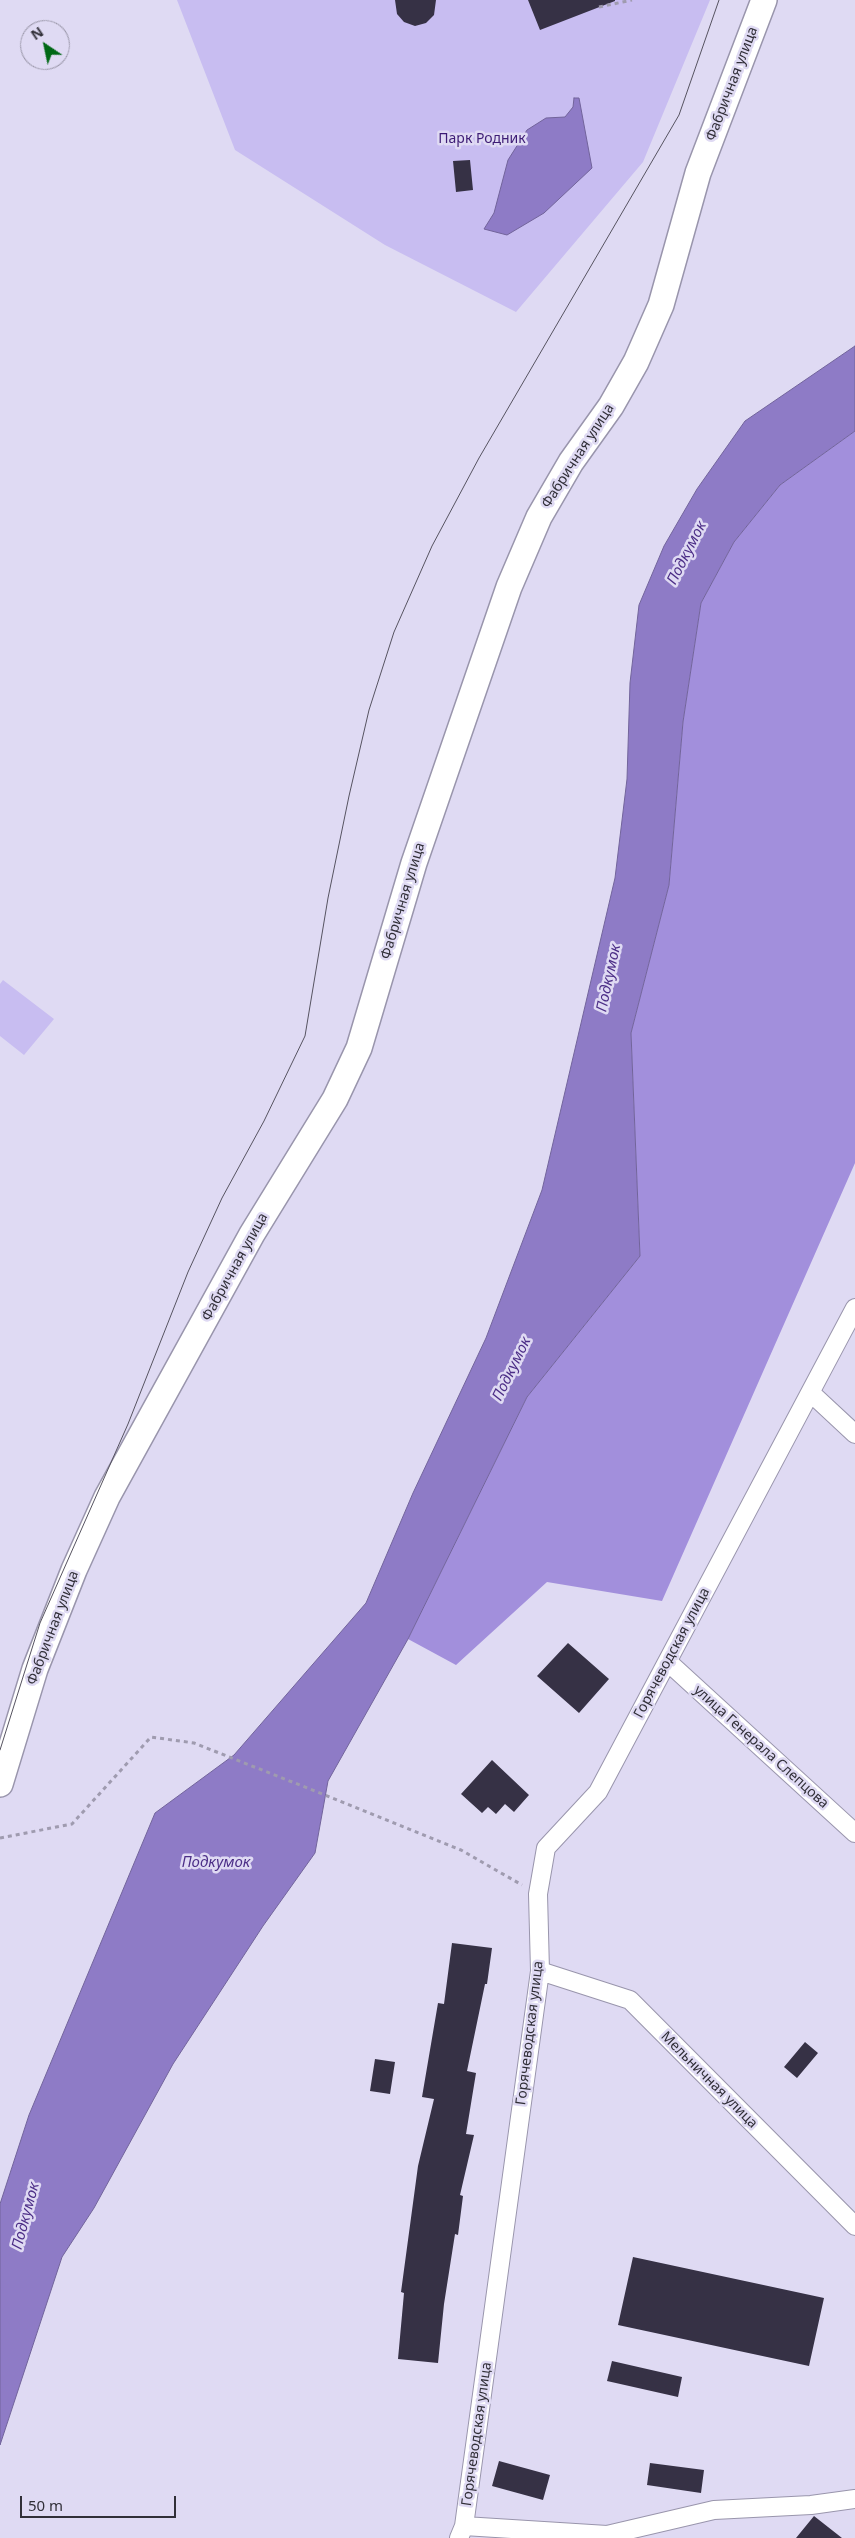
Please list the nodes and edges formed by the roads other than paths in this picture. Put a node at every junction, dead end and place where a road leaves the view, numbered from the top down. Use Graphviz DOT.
graph roads {
  1 [pos="764,0"];
  2 [pos="855,1308"];
  3 [pos="811,1393"];
  4 [pos="855,1434"];
  5 [pos="668,1662"];
  6 [pos="0,1784"];
  7 [pos="855,1833"];
  8 [pos="540,1971"];
  9 [pos="855,2226"];
  10 [pos="855,2499"];
  11 [pos="462,2532"];
  12 [pos="607,2536"];
  1 -- 6 [label="main road, Фабричная улица"];
  2 -- 3 [label="street, Горячеводская улица"];
  3 -- 4 [label="street"];
  3 -- 5 [label="street, Горячеводская улица"];
  5 -- 7 [label="street, улица Генерала Слепцова"];
  5 -- 8 [label="street, Горячеводская улица"];
  8 -- 9 [label="street, Мельничная улица"];
  8 -- 11 [label="street, Горячеводская улица"];
  10 -- 12 [label="street"];
  11 -- 12 [label="street"];
}
